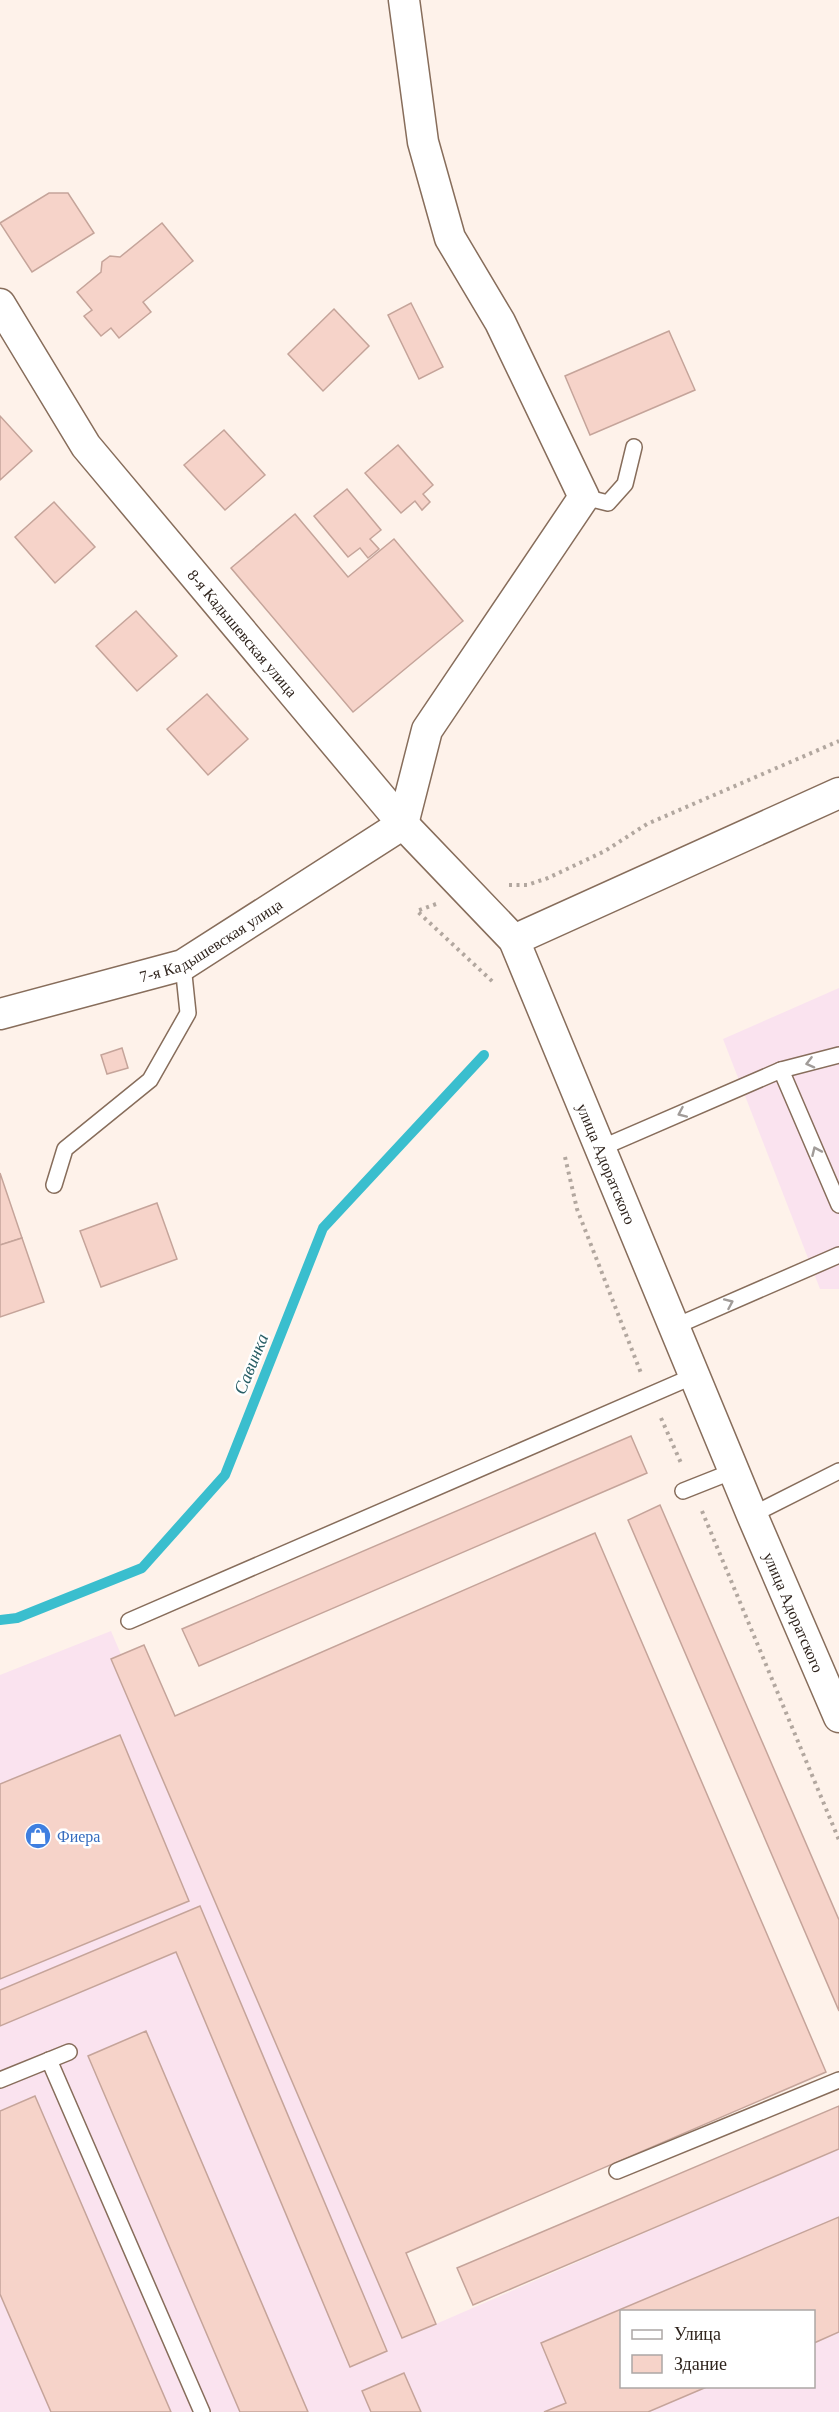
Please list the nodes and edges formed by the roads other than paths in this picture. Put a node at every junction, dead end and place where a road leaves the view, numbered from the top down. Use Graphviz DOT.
graph roads {
  1 [pos="404,0"];
  2 [pos="0,304"];
  3 [pos="634,447"];
  4 [pos="584,497"];
  5 [pos="839,793"];
  6 [pos="403,824"];
  7 [pos="514,940"];
  8 [pos="183,965"];
  9 [pos="0,1014"];
  10 [pos="839,1055"];
  11 [pos="781,1070"];
  12 [pos="601,1148"];
  13 [pos="54,1185"];
  14 [pos="839,1204"];
  15 [pos="839,1255"];
  16 [pos="676,1326"];
  17 [pos="696,1375"];
  18 [pos="736,1470"];
  19 [pos="839,1471"];
  20 [pos="688,1489"];
  21 [pos="752,1515"];
  22 [pos="129,1621"];
  23 [pos="839,1717"];
  24 [pos="69,2052"];
  25 [pos="49,2060"];
  26 [pos="0,2080"];
  27 [pos="839,2080"];
  28 [pos="617,2171"];
  29 [pos="202,2412"];
  1 -- 4 [label="street"];
  2 -- 6 [label="street, 8-я Кадышевская улица"];
  3 -- 4 [label="lane"];
  4 -- 6 [label="street"];
  5 -- 7 [label="street"];
  6 -- 7 [label="street, 8-я Кадышевская улица"];
  6 -- 8 [label="street, 7-я Кадышевская улица"];
  7 -- 12 [label="street, улица Адоратского"];
  8 -- 9 [label="street, 7-я Кадышевская улица"];
  8 -- 13 [label="lane"];
  10 -- 11 [label="lane, one-way"];
  11 -- 12 [label="lane, one-way"];
  14 -- 11 [label="lane, one-way"];
  12 -- 16 [label="street, улица Адоратского"];
  16 -- 15 [label="lane, one-way"];
  16 -- 17 [label="street, улица Адоратского"];
  17 -- 18 [label="street, улица Адоратского"];
  17 -- 22 [label="lane"];
  18 -- 20 [label="lane"];
  18 -- 21 [label="street, улица Адоратского"];
  19 -- 21 [label="lane"];
  21 -- 23 [label="street, улица Адоратского"];
  24 -- 25 [label="lane"];
  25 -- 26 [label="lane"];
  25 -- 29 [label="lane"];
  27 -- 28 [label="lane"];
}
